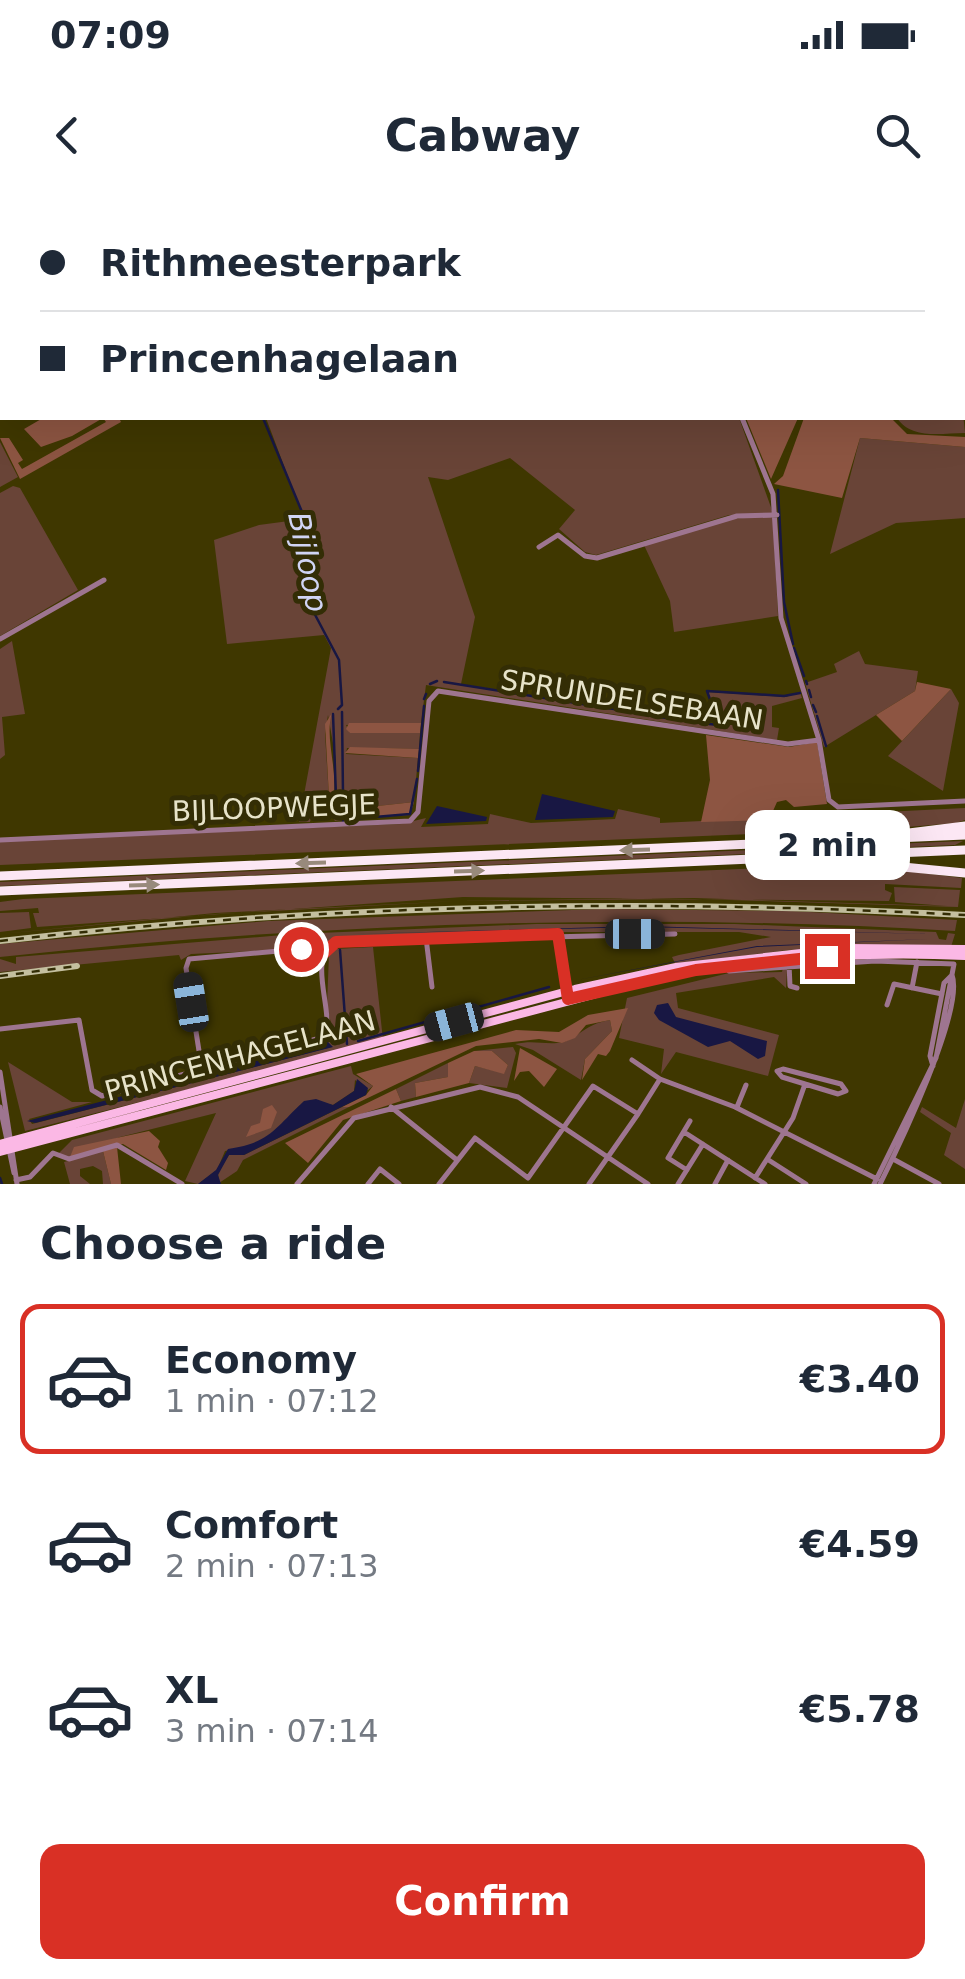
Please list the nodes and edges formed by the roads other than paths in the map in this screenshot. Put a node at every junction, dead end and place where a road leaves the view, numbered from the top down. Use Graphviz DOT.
graph roads {
  1 [pos="743,420"];
  2 [pos="776,515"];
  3 [pos="539,547"];
  4 [pos="104,580"];
  5 [pos="0,639"];
  6 [pos="438,691"];
  7 [pos="819,740"];
  8 [pos="965,800"];
  9 [pos="961,831"];
  10 [pos="0,840"];
  11 [pos="960,850"];
  12 [pos="809,857"];
  13 [pos="960,872"];
  14 [pos="0,875"];
  15 [pos="0,894"];
  16 [pos="558,934"];
  17 [pos="674,934"];
  18 [pos="426,938"];
  19 [pos="965,952"];
  20 [pos="324,953"];
  21 [pos="788,958"];
  22 [pos="917,962"];
  23 [pos="728,971"];
  24 [pos="952,976"];
  25 [pos="432,987"];
  26 [pos="797,988"];
  27 [pos="912,988"];
  28 [pos="942,994"];
  29 [pos="567,995"];
  30 [pos="887,1005"];
  31 [pos="0,1030"];
  32 [pos="632,1060"];
  33 [pos="933,1066"];
  34 [pos="202,1070"];
  35 [pos="0,1072"];
  36 [pos="660,1079"];
  37 [pos="805,1084"];
  38 [pos="746,1085"];
  39 [pos="0,1107"];
  40 [pos="391,1107"];
  41 [pos="736,1107"];
  42 [pos="916,1107"];
  43 [pos="638,1114"];
  44 [pos="690,1121"];
  45 [pos="566,1127"];
  46 [pos="684,1132"];
  47 [pos="783,1134"];
  48 [pos="902,1134"];
  49 [pos="703,1144"];
  50 [pos="7,1146"];
  51 [pos="610,1155"];
  52 [pos="893,1158"];
  53 [pos="767,1159"];
  54 [pos="458,1160"];
  55 [pos="728,1160"];
  56 [pos="687,1170"];
  57 [pos="755,1178"];
  58 [pos="796,1181"];
  59 [pos="16,1182"];
  60 [pos="877,1182"];
  61 [pos="182,1184"];
  62 [pos="297,1184"];
  63 [pos="368,1184"];
  64 [pos="399,1184"];
  65 [pos="439,1184"];
  66 [pos="588,1184"];
  67 [pos="648,1184"];
  68 [pos="678,1184"];
  69 [pos="715,1184"];
  70 [pos="766,1184"];
  71 [pos="806,1184"];
  72 [pos="939,1184"];
  1 -- 2 [label="street, SPRUNDELSEBAAN"];
  2 -- 3 [label="street"];
  2 -- 7 [label="street, SPRUNDELSEBAAN"];
  4 -- 5 [label="street"];
  6 -- 7 [label="street, SPRUNDELSEBAAN"];
  6 -- 10 [label="street, BIJLOOPWEGJE"];
  7 -- 8 [label="street, SPRUNDELSEBAAN"];
  9 -- 14 [label="highway, one-way"];
  11 -- 12 [label="highway"];
  12 -- 13 [label="highway"];
  15 -- 12 [label="highway, one-way"];
  16 -- 17 [label="street"];
  16 -- 18 [label="street"];
  16 -- 29 [label="street"];
  18 -- 20 [label="street"];
  18 -- 25 [label="street"];
  19 -- 21 [label="main road, PRINCENHAGELAAN"];
  20 -- 34 [label="street"];
  20 -- 34 [label="street"];
  21 -- 22 [label="street, PRINCENHAGELAAN"];
  21 -- 23 [label="street, PRINCENHAGELAAN"];
  21 -- 26 [label="street"];
  21 -- 29 [label="main road, PRINCENHAGELAAN"];
  22 -- 24 [label="street, PRINCENHAGELAAN"];
  22 -- 27 [label="street"];
  24 -- 28 [label="street"];
  24 -- 33 [label="street"];
  24 -- 42 [label="street"];
  27 -- 28 [label="street"];
  27 -- 30 [label="street"];
  28 -- 33 [label="street"];
  29 -- 50 [label="main road, PRINCENHAGELAAN"];
  31 -- 34 [label="street"];
  32 -- 36 [label="street"];
  33 -- 42 [label="street"];
  35 -- 50 [label="street"];
  36 -- 41 [label="street"];
  36 -- 43 [label="street"];
  37 -- 37 [label="street"];
  37 -- 47 [label="street"];
  38 -- 41 [label="street"];
  39 -- 50 [label="street"];
  40 -- 45 [label="street"];
  40 -- 54 [label="street"];
  40 -- 62 [label="street"];
  41 -- 47 [label="street"];
  42 -- 48 [label="street"];
  43 -- 45 [label="street"];
  43 -- 51 [label="street"];
  44 -- 46 [label="street"];
  45 -- 51 [label="street"];
  45 -- 54 [label="street"];
  46 -- 49 [label="street"];
  46 -- 56 [label="street"];
  47 -- 53 [label="street"];
  47 -- 60 [label="street"];
  48 -- 52 [label="street"];
  48 -- 60 [label="street"];
  49 -- 55 [label="street"];
  49 -- 56 [label="street"];
  50 -- 59 [label="street"];
  51 -- 66 [label="street"];
  51 -- 67 [label="street"];
  52 -- 60 [label="street"];
  52 -- 72 [label="street"];
  53 -- 57 [label="street"];
  53 -- 58 [label="street"];
  54 -- 65 [label="street"];
  55 -- 57 [label="street"];
  55 -- 69 [label="street"];
  56 -- 68 [label="street"];
  57 -- 70 [label="street"];
  58 -- 71 [label="street"];
  59 -- 61 [label="street"];
  63 -- 64 [label="street"];
}
